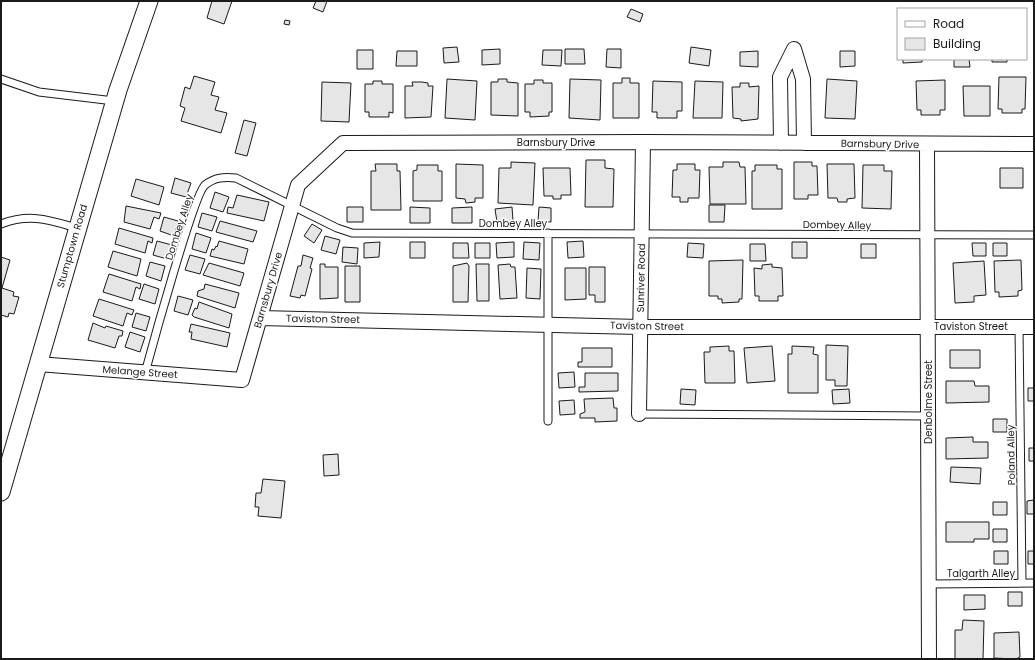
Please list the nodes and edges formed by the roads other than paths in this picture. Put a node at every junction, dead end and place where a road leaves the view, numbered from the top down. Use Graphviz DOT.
graph roads {
  1 [pos="149,1"];
  2 [pos="1,79"];
  3 [pos="115,101"];
  4 [pos="643,142"];
  5 [pos="781,143"];
  6 [pos="804,143"];
  7 [pos="1034,144"];
  8 [pos="927,145"];
  9 [pos="293,205"];
  10 [pos="1,224"];
  11 [pos="77,228"];
  12 [pos="642,233"];
  13 [pos="548,234"];
  14 [pos="1034,235"];
  15 [pos="927,236"];
  16 [pos="260,318"];
  17 [pos="549,324"];
  18 [pos="928,326"];
  19 [pos="1019,326"];
  20 [pos="640,327"];
  21 [pos="1034,327"];
  22 [pos="38,364"];
  23 [pos="145,372"];
  24 [pos="242,380"];
  25 [pos="639,414"];
  26 [pos="928,416"];
  27 [pos="548,421"];
  28 [pos="1,492"];
  29 [pos="1022,583"];
  30 [pos="1034,583"];
  31 [pos="929,584"];
  32 [pos="929,659"];
  1 -- 3 [label="street, Stumptown Road"];
  2 -- 3 [label="lane"];
  3 -- 11 [label="street, Stumptown Road"];
  4 -- 5 [label="street, Barnsbury Drive"];
  4 -- 9 [label="street, Barnsbury Drive"];
  4 -- 12 [label="street, Sunriver Road"];
  5 -- 6 [label="street, Barnsbury Drive"];
  5 -- 6 [label="street"];
  6 -- 8 [label="street, Barnsbury Drive"];
  7 -- 8 [label="street, Barnsbury Drive"];
  8 -- 15 [label="street, Denbolme Street"];
  9 -- 13 [label="lane, Dombey Alley"];
  9 -- 16 [label="street, Barnsbury Drive"];
  9 -- 23 [label="lane, Dombey Alley"];
  10 -- 11 [label="lane"];
  11 -- 22 [label="street, Stumptown Road"];
  12 -- 13 [label="lane, Dombey Alley"];
  12 -- 15 [label="lane, Dombey Alley"];
  12 -- 20 [label="street, Sunriver Road"];
  13 -- 17 [label="lane"];
  14 -- 15 [label="lane, Dombey Alley"];
  15 -- 18 [label="street, Denbolme Street"];
  16 -- 17 [label="street, Taviston Street"];
  16 -- 24 [label="street, Barnsbury Drive"];
  17 -- 20 [label="street, Taviston Street"];
  17 -- 27 [label="lane"];
  18 -- 19 [label="street, Taviston Street"];
  18 -- 20 [label="street, Taviston Street"];
  18 -- 26 [label="street, Denbolme Street"];
  19 -- 21 [label="street, Taviston Street"];
  19 -- 29 [label="lane, Poland Alley"];
  20 -- 25 [label="street, Sunriver Road"];
  22 -- 23 [label="street, Melange Street"];
  22 -- 28 [label="street, Stumptown Road"];
  23 -- 24 [label="street, Melange Street"];
  25 -- 26 [label="lane"];
  26 -- 31 [label="street, Denbolme Street"];
  29 -- 30 [label="lane, Talgarth Alley"];
  29 -- 31 [label="lane, Talgarth Alley"];
  31 -- 32 [label="street, Denbolme Street"];
}
